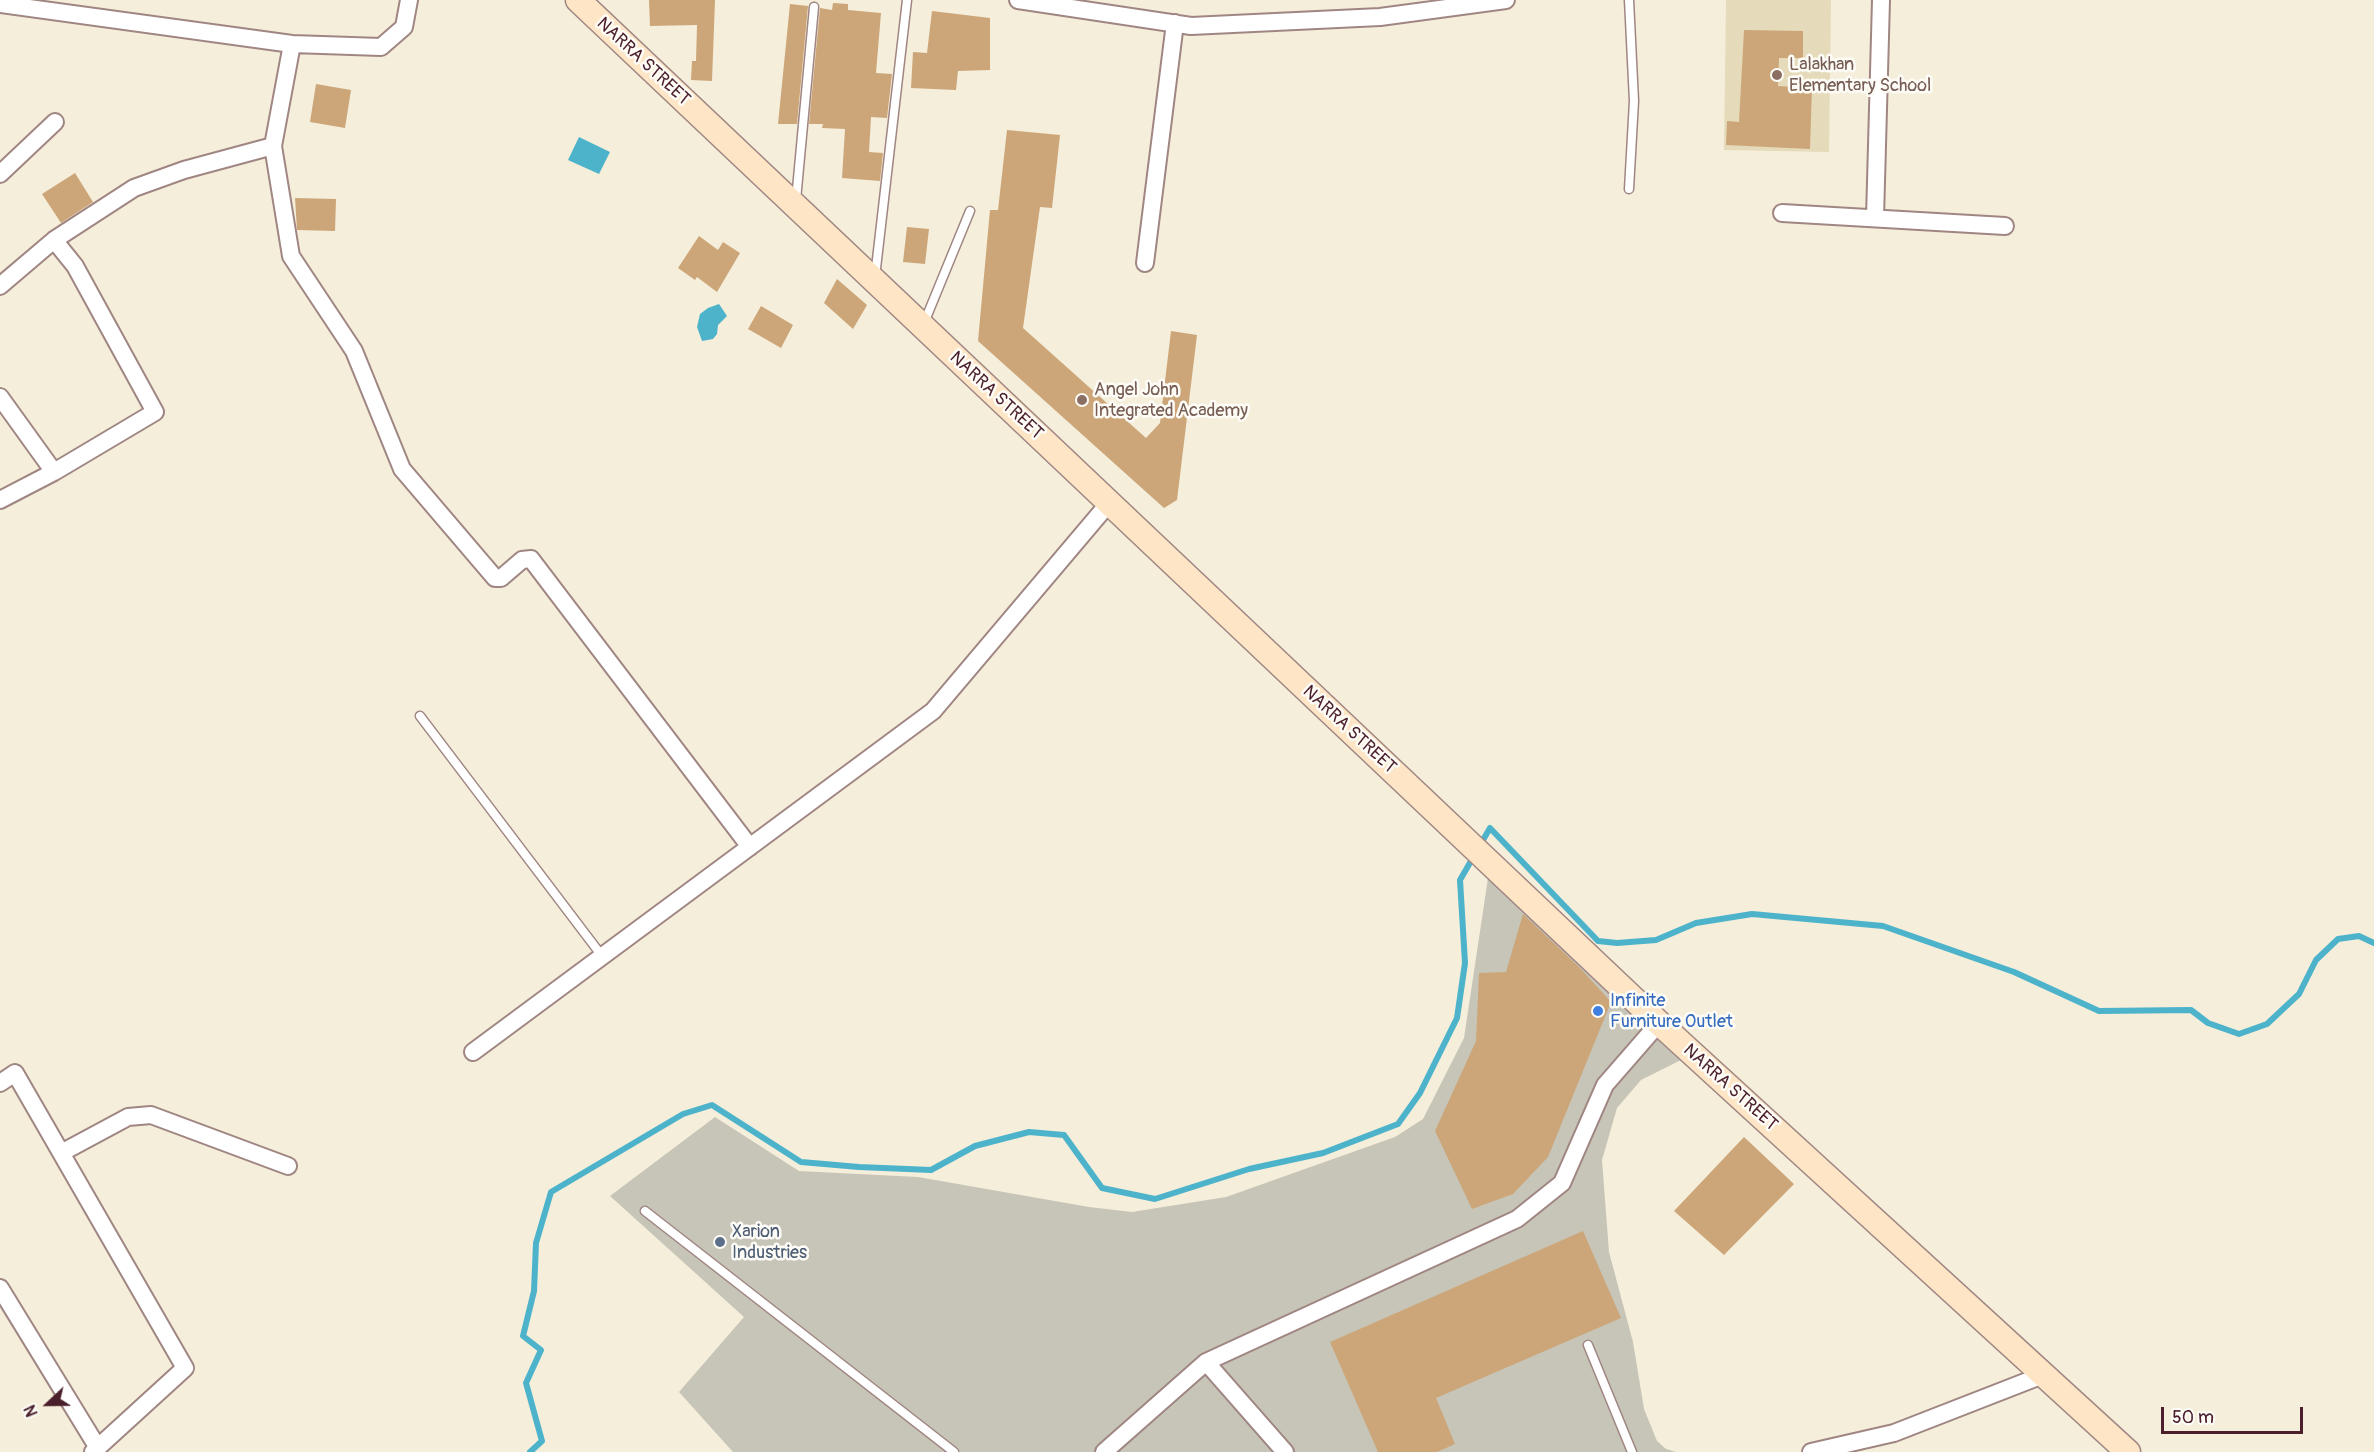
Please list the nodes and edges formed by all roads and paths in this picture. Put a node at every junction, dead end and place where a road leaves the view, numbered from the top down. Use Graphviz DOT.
graph roads {
  1 [pos="409,0"];
  2 [pos="578,0"];
  3 [pos="907,0"];
  4 [pos="1018,0"];
  5 [pos="1506,0"];
  6 [pos="1629,0"];
  7 [pos="1881,0"];
  8 [pos="0,4"];
  9 [pos="814,7"];
  10 [pos="1175,23"];
  11 [pos="292,44"];
  12 [pos="55,122"];
  13 [pos="273,147"];
  14 [pos="0,174"];
  15 [pos="1629,189"];
  16 [pos="795,206"];
  17 [pos="970,211"];
  18 [pos="1782,213"];
  19 [pos="1875,218"];
  20 [pos="2005,225"];
  21 [pos="54,240"];
  22 [pos="1144,263"];
  23 [pos="875,281"];
  24 [pos="0,286"];
  25 [pos="923,326"];
  26 [pos="0,397"];
  27 [pos="54,472"];
  28 [pos="0,500"];
  29 [pos="1109,503"];
  30 [pos="420,716"];
  31 [pos="750,847"];
  32 [pos="602,956"];
  33 [pos="1659,1023"];
  34 [pos="472,1052"];
  35 [pos="0,1083"];
  36 [pos="61,1152"];
  37 [pos="288,1166"];
  38 [pos="645,1211"];
  39 [pos="0,1288"];
  40 [pos="1588,1345"];
  41 [pos="1206,1362"];
  42 [pos="2043,1375"];
  43 [pos="96,1450"];
  44 [pos="954,1452"];
  45 [pos="1104,1452"];
  46 [pos="1285,1452"];
  47 [pos="1632,1452"];
  48 [pos="1811,1452"];
  49 [pos="2128,1452"];
  1 -- 11 [label="street"];
  2 -- 16 [label="main road, NARRA STREET"];
  3 -- 23 [label="lane"];
  4 -- 10 [label="street"];
  5 -- 10 [label="street"];
  6 -- 15 [label="lane"];
  7 -- 19 [label="street"];
  8 -- 11 [label="street"];
  9 -- 16 [label="lane"];
  10 -- 22 [label="street"];
  11 -- 13 [label="street"];
  12 -- 14 [label="street"];
  13 -- 21 [label="street"];
  13 -- 31 [label="street"];
  16 -- 23 [label="main road, NARRA STREET"];
  17 -- 25 [label="lane"];
  18 -- 19 [label="street"];
  19 -- 20 [label="street"];
  21 -- 24 [label="street"];
  21 -- 27 [label="street"];
  23 -- 25 [label="main road, NARRA STREET"];
  25 -- 29 [label="main road, NARRA STREET"];
  26 -- 27 [label="street"];
  27 -- 28 [label="street"];
  29 -- 31 [label="street"];
  29 -- 33 [label="main road, NARRA STREET"];
  30 -- 32 [label="lane"];
  31 -- 32 [label="street"];
  32 -- 34 [label="street"];
  33 -- 41 [label="street"];
  33 -- 42 [label="main road, NARRA STREET"];
  35 -- 36 [label="street"];
  36 -- 37 [label="street"];
  36 -- 43 [label="street"];
  38 -- 44 [label="lane"];
  39 -- 43 [label="street"];
  40 -- 47 [label="lane"];
  41 -- 45 [label="street"];
  41 -- 46 [label="street"];
  42 -- 48 [label="street"];
  42 -- 49 [label="main road, NARRA STREET"];
}
